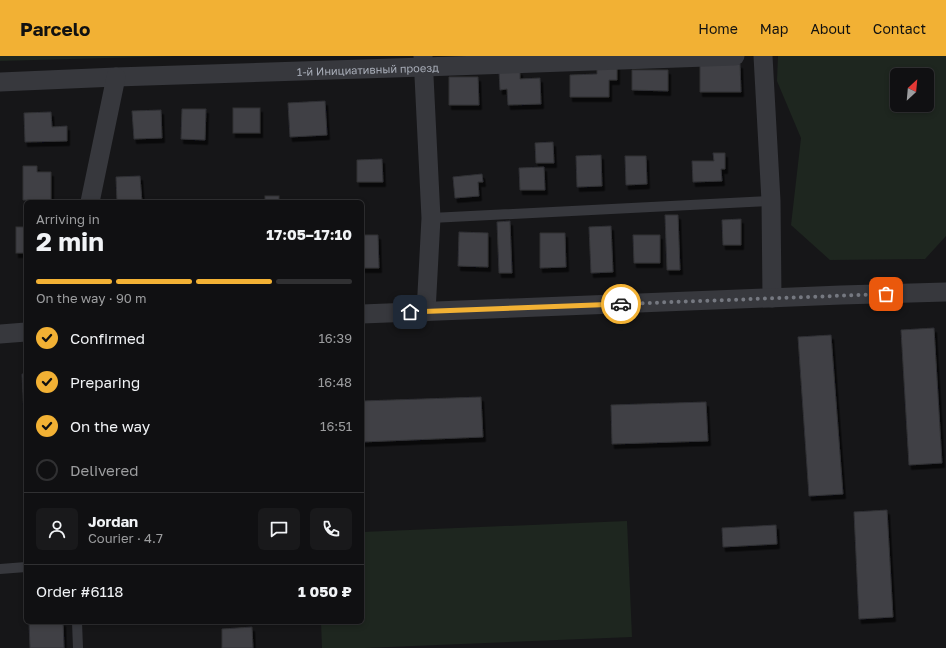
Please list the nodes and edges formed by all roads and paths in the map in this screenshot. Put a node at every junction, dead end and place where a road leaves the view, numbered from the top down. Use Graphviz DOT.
graph roads {
  1 [pos="735,56"];
  2 [pos="763,56"];
  3 [pos="423,62"];
  4 [pos="116,77"];
  5 [pos="0,82"];
  6 [pos="90,200"];
  7 [pos="771,201"];
  8 [pos="431,218"];
  9 [pos="946,292"];
  10 [pos="772,298"];
  11 [pos="426,312"];
  12 [pos="364,314"];
  13 [pos="24,332"];
  14 [pos="2,336"];
  15 [pos="24,567"];
  16 [pos="0,569"];
  17 [pos="76,624"];
  18 [pos="78,648"];
  1 -- 3 [label="street, 1-й Инициативный проезд"];
  2 -- 7 [label="street"];
  3 -- 4 [label="street, 1-й Инициативный проезд"];
  3 -- 8 [label="street"];
  4 -- 5 [label="street, 1-й Инициативный проезд"];
  4 -- 6 [label="street"];
  7 -- 8 [label="lane"];
  7 -- 10 [label="street"];
  8 -- 11 [label="street"];
  9 -- 10 [label="street"];
  10 -- 11 [label="street"];
  11 -- 12 [label="street"];
  13 -- 14 [label="street"];
  15 -- 16 [label="lane"];
  17 -- 18 [label="lane"];
}
